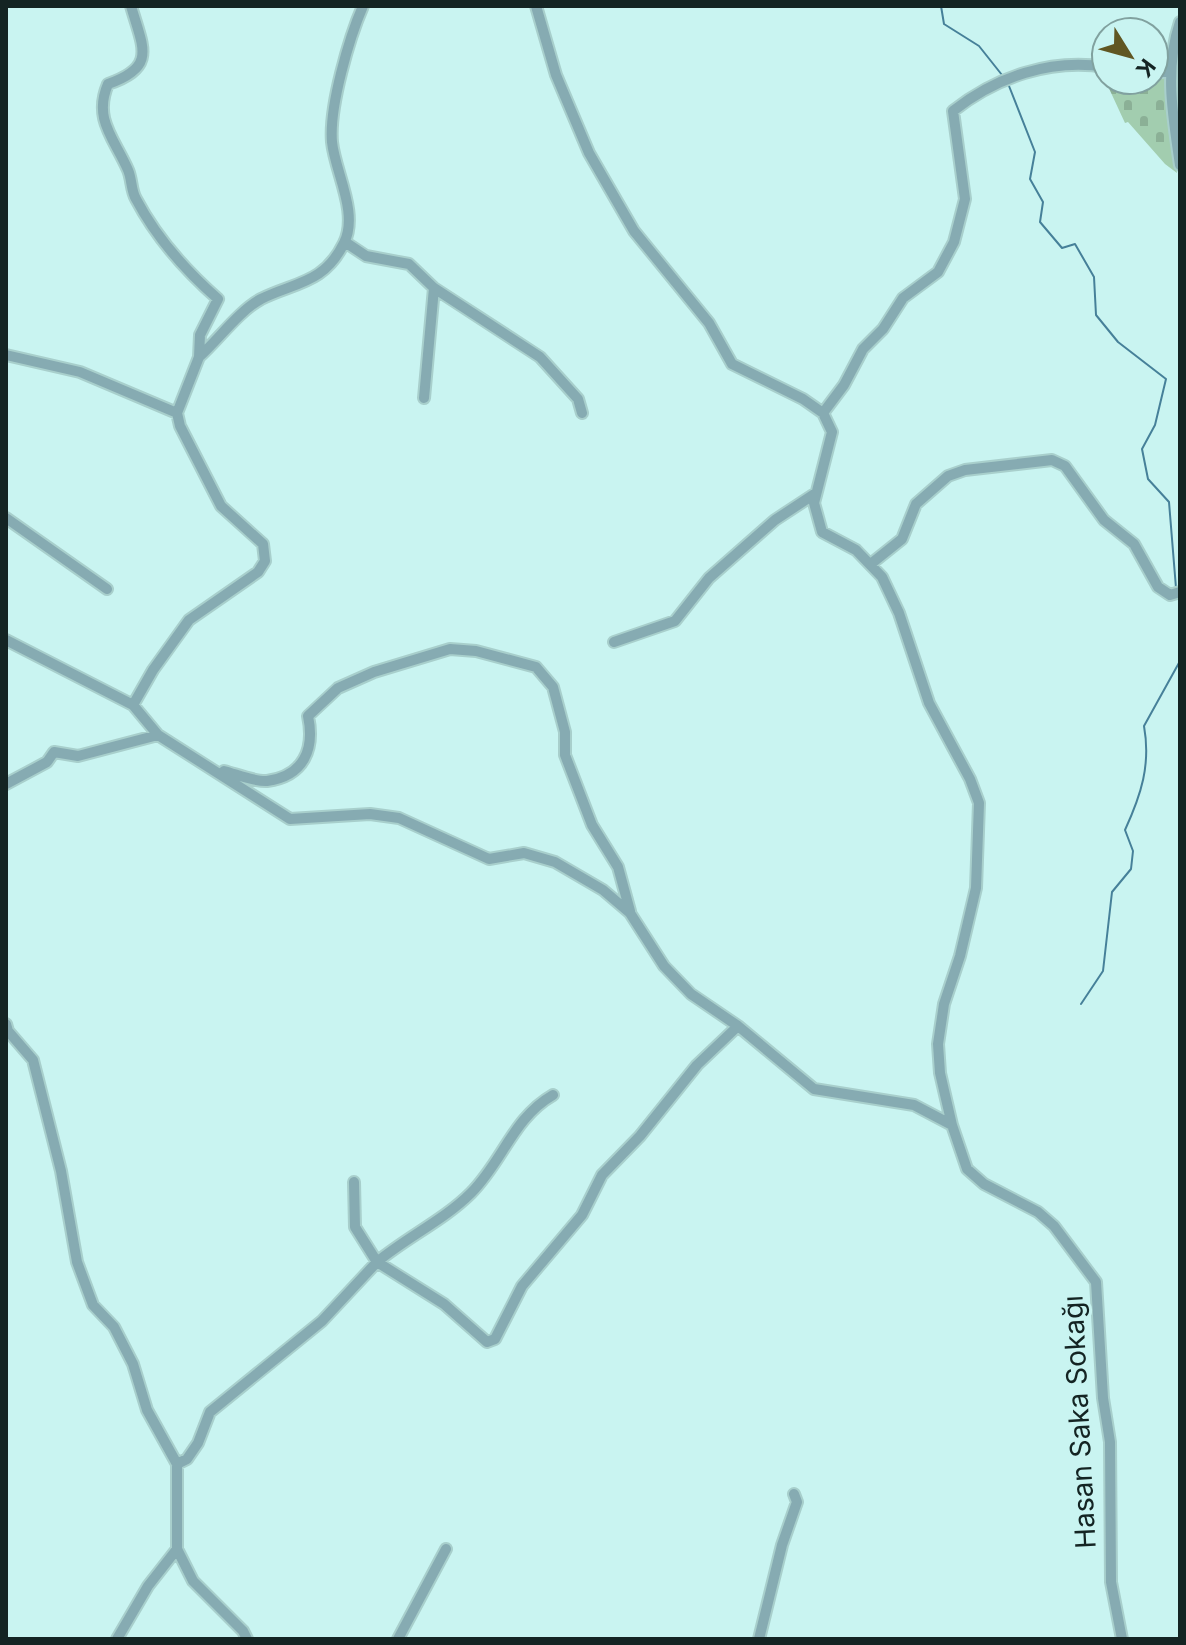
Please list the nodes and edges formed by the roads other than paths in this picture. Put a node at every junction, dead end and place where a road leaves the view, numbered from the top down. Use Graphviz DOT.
graph roads {
  1 [pos="131,6"];
  2 [pos="363,6"];
  3 [pos="536,6"];
  4 [pos="1180,22"];
  5 [pos="1090,67"];
  6 [pos="1170,72"];
  7 [pos="1170,96"];
  8 [pos="1180,165"];
  9 [pos="345,242"];
  10 [pos="434,288"];
  11 [pos="6,355"];
  12 [pos="199,357"];
  13 [pos="424,398"];
  14 [pos="177,413"];
  15 [pos="582,413"];
  16 [pos="823,413"];
  17 [pos="816,493"];
  18 [pos="6,518"];
  19 [pos="872,563"];
  20 [pos="107,589"];
  21 [pos="1180,592"];
  22 [pos="6,640"];
  23 [pos="614,642"];
  24 [pos="133,705"];
  25 [pos="158,735"];
  26 [pos="216,769"];
  27 [pos="6,784"];
  28 [pos="630,913"];
  29 [pos="6,1024"];
  30 [pos="738,1026"];
  31 [pos="553,1095"];
  32 [pos="952,1125"];
  33 [pos="354,1182"];
  34 [pos="377,1262"];
  35 [pos="177,1464"];
  36 [pos="794,1494"];
  37 [pos="177,1549"];
  38 [pos="446,1549"];
  39 [pos="117,1639"];
  40 [pos="247,1639"];
  41 [pos="398,1639"];
  42 [pos="759,1639"];
  43 [pos="1122,1639"];
  1 -- 12 [label="street"];
  2 -- 9 [label="street"];
  3 -- 16 [label="street"];
  4 -- 6 [label="street"];
  5 -- 16 [label="street"];
  7 -- 8 [label="street"];
  9 -- 10 [label="street"];
  9 -- 12 [label="street"];
  10 -- 13 [label="street"];
  10 -- 15 [label="street"];
  11 -- 14 [label="street"];
  12 -- 14 [label="street"];
  14 -- 24 [label="street"];
  16 -- 17 [label="street"];
  17 -- 19 [label="street"];
  17 -- 23 [label="street"];
  18 -- 20 [label="street"];
  19 -- 21 [label="street"];
  19 -- 32 [label="street, Hasan Saka Sokağı"];
  22 -- 24 [label="street"];
  24 -- 25 [label="street"];
  25 -- 26 [label="street"];
  25 -- 27 [label="street"];
  26 -- 28 [label="street"];
  26 -- 28 [label="street"];
  28 -- 30 [label="street"];
  29 -- 35 [label="street"];
  30 -- 32 [label="street"];
  30 -- 34 [label="street"];
  31 -- 34 [label="street"];
  32 -- 43 [label="street, Hasan Saka Sokağı"];
  33 -- 34 [label="street"];
  34 -- 35 [label="street"];
  35 -- 37 [label="street"];
  36 -- 42 [label="street"];
  37 -- 39 [label="street"];
  37 -- 40 [label="street"];
  38 -- 41 [label="street"];
}
